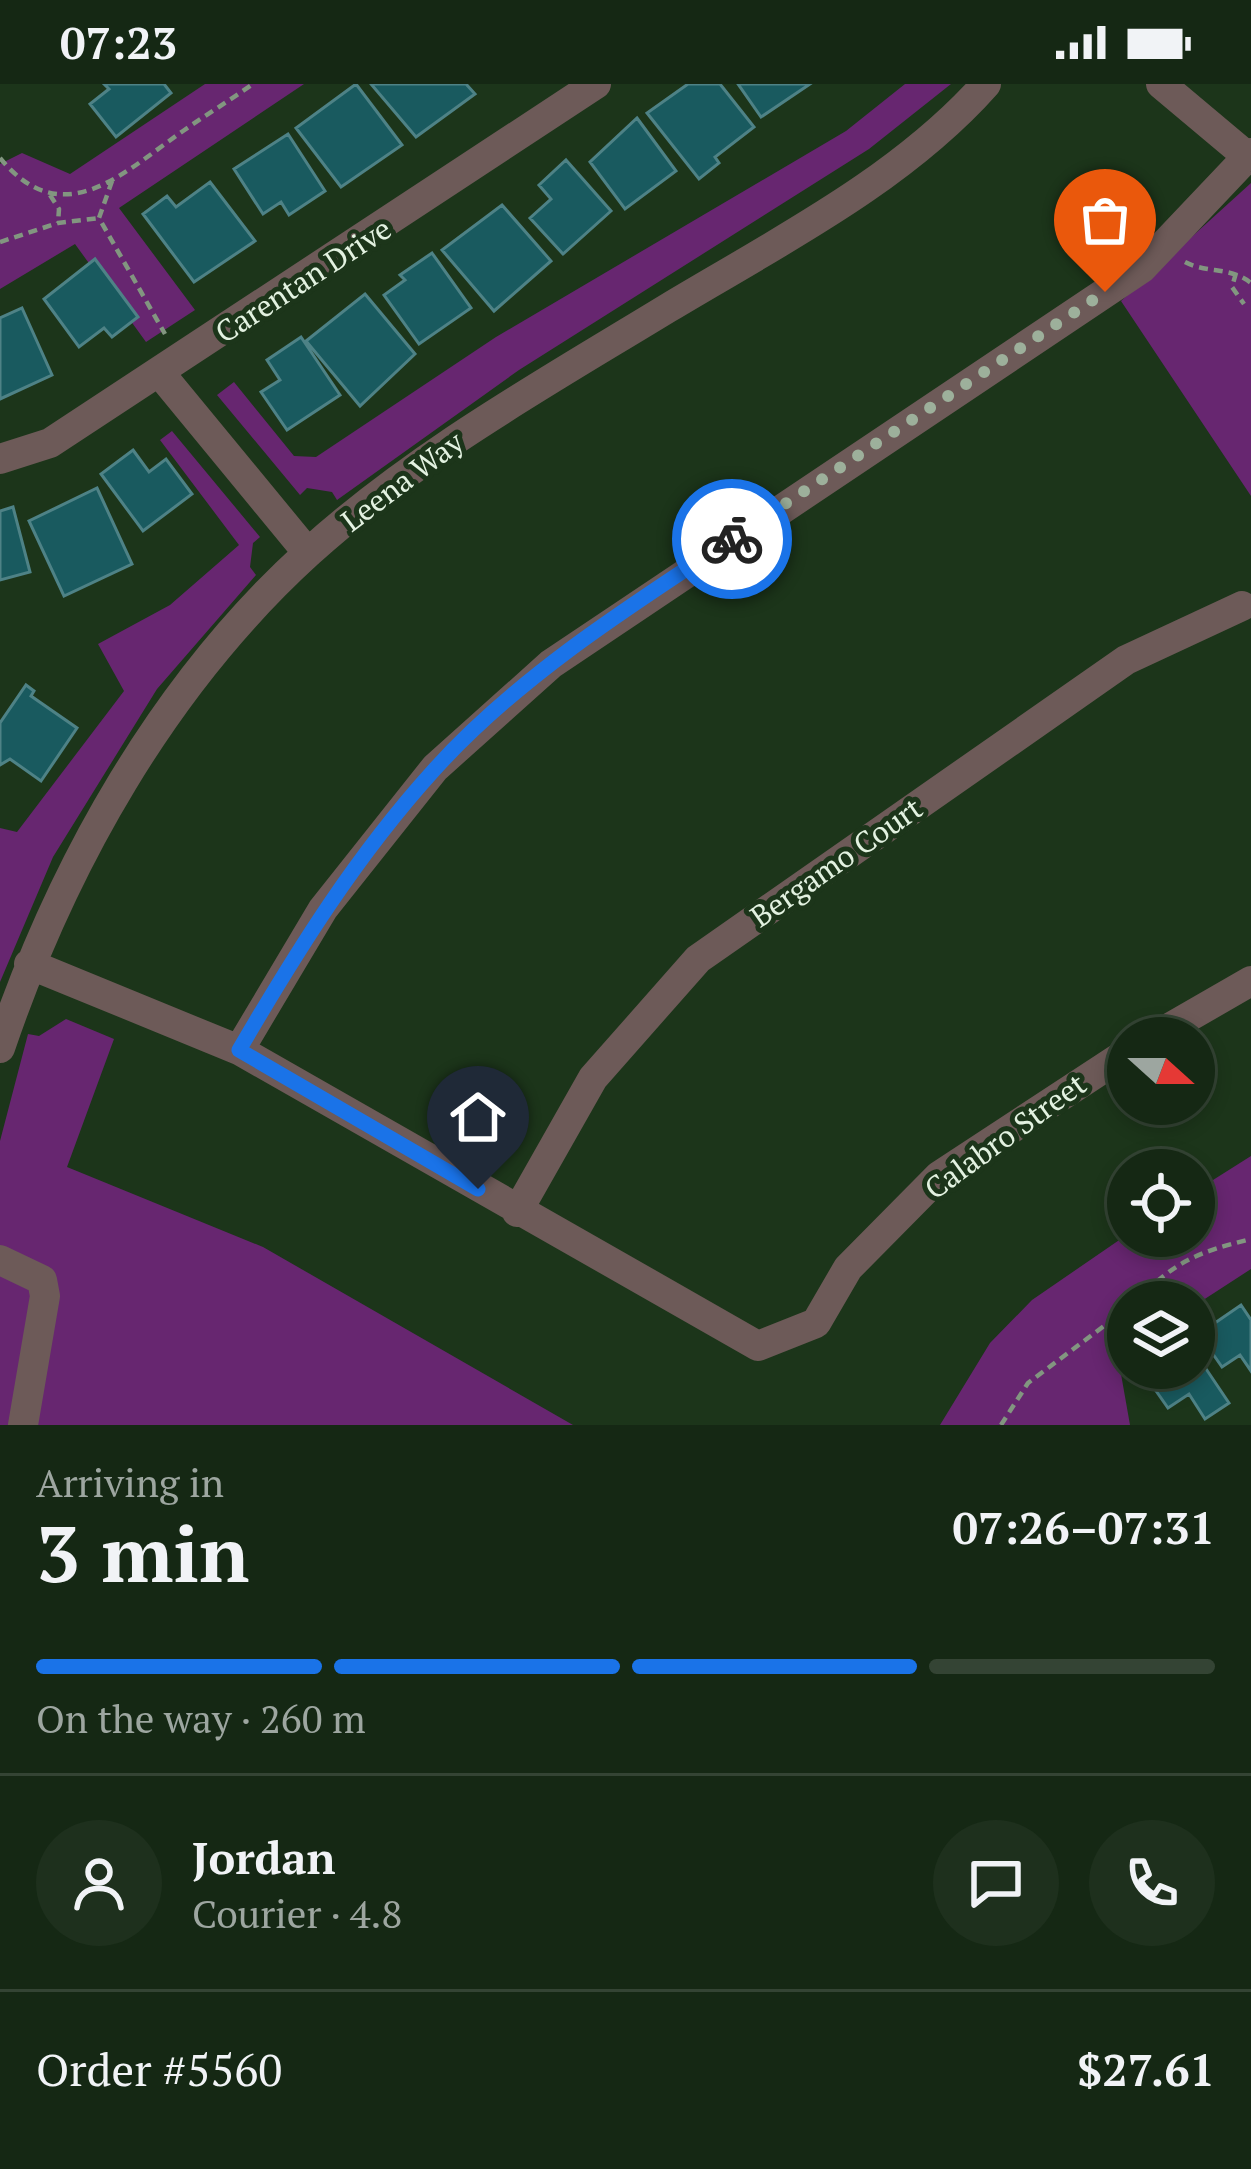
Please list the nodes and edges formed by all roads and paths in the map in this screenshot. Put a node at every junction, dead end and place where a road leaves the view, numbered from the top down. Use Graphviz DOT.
graph roads {
  1 [pos="254,84"];
  2 [pos="596,84"];
  3 [pos="986,84"];
  4 [pos="1160,84"];
  5 [pos="1249,155"];
  6 [pos="0,158"];
  7 [pos="112,181"];
  8 [pos="50,195"];
  9 [pos="99,218"];
  10 [pos="58,223"];
  11 [pos="1168,240"];
  12 [pos="0,242"];
  13 [pos="1236,273"];
  14 [pos="1251,283"];
  15 [pos="1244,304"];
  16 [pos="171,364"];
  17 [pos="0,459"];
  18 [pos="308,553"];
  19 [pos="1242,606"];
  20 [pos="29,964"];
  21 [pos="1251,981"];
  22 [pos="1188,1017"];
  23 [pos="0,1048"];
  24 [pos="239,1050"];
  25 [pos="1107,1066"];
  26 [pos="517,1212"];
  27 [pos="1251,1239"];
  28 [pos="0,1260"];
  29 [pos="1158,1281"];
  30 [pos="1107,1325"];
  31 [pos="1021,1393"];
  32 [pos="1032,1402"];
  33 [pos="23,1425"];
  34 [pos="1001,1425"];
  1 -- 7 [label="path"];
  2 -- 16 [label="street, Carentan Drive"];
  3 -- 18 [label="street, Leena Way"];
  4 -- 5 [label="street"];
  5 -- 11 [label="street"];
  6 -- 8 [label="path"];
  7 -- 8 [label="path"];
  7 -- 9 [label="path"];
  8 -- 10 [label="path"];
  9 -- 10 [label="path"];
  9 -- 16 [label="path"];
  10 -- 12 [label="path"];
  11 -- 13 [label="path"];
  11 -- 24 [label="street"];
  13 -- 14 [label="path"];
  13 -- 15 [label="path"];
  16 -- 17 [label="street, Carentan Drive"];
  16 -- 18 [label="street"];
  18 -- 20 [label="street, Leena Way"];
  19 -- 26 [label="street, Bergamo Court"];
  20 -- 23 [label="street, Leena Way"];
  20 -- 24 [label="street, Calabro Street"];
  21 -- 22 [label="street"];
  24 -- 26 [label="street, Calabro Street"];
  25 -- 26 [label="street, Calabro Street"];
  27 -- 29 [label="path"];
  28 -- 33 [label="street"];
  30 -- 31 [label="path"];
  31 -- 32 [label="path"];
  31 -- 34 [label="path"];
}
